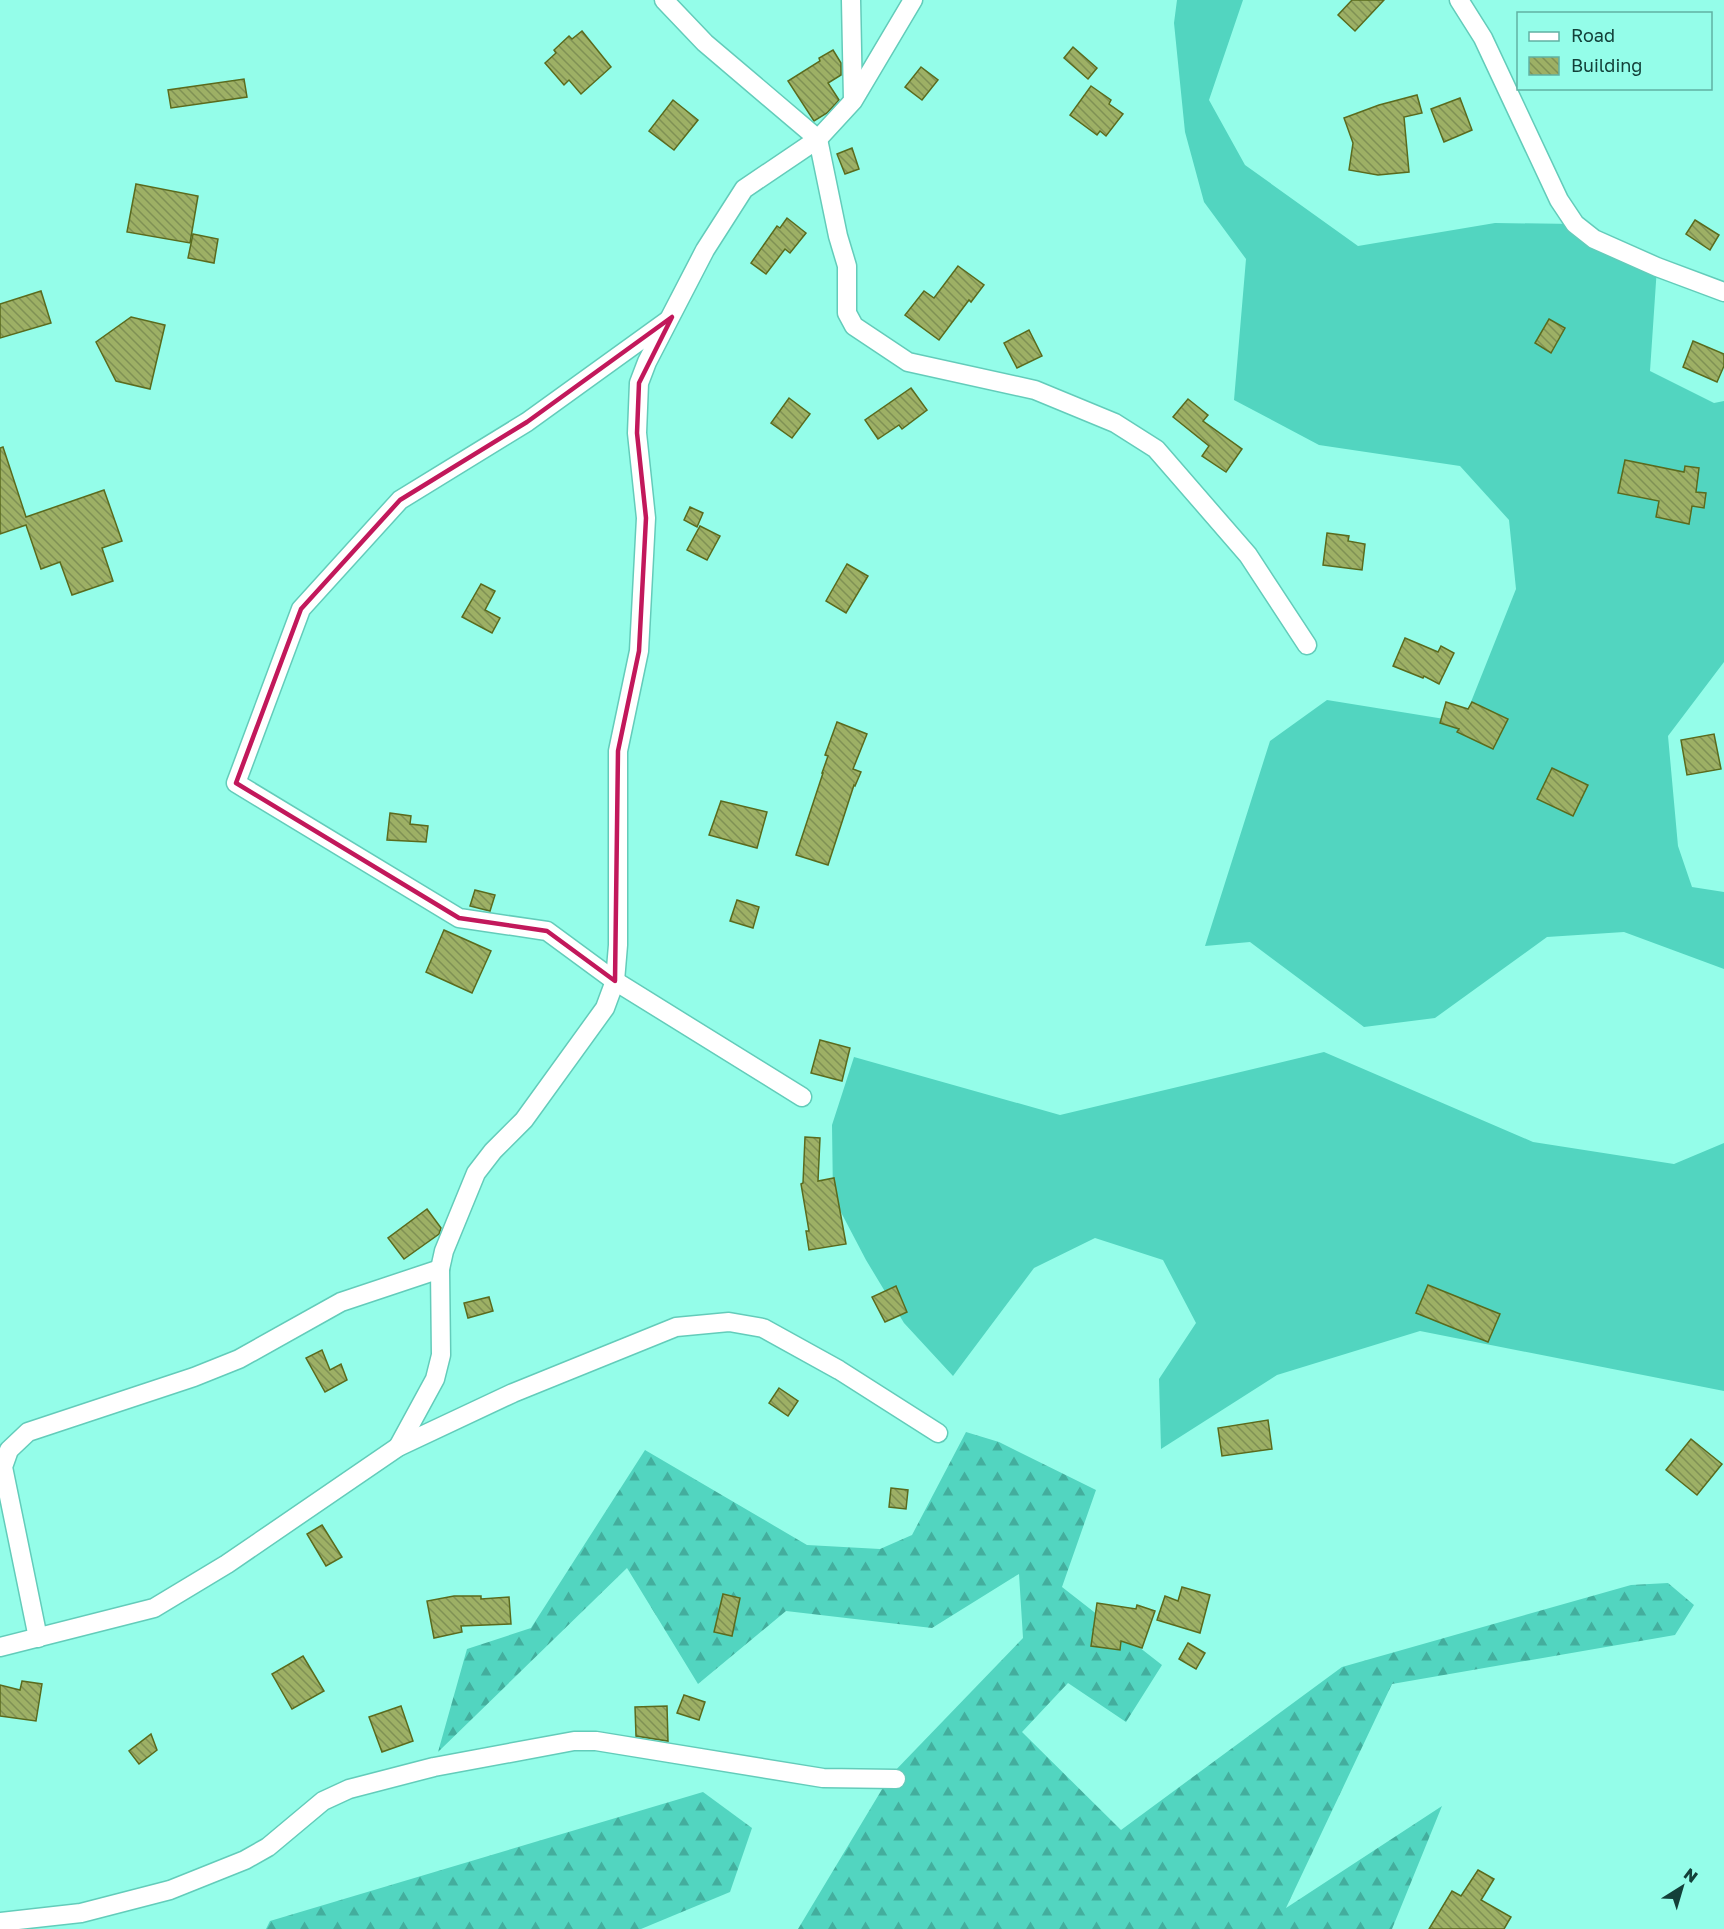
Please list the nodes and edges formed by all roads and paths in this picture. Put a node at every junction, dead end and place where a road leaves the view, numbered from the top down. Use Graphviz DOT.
graph roads {
  1 [pos="664,0"];
  2 [pos="851,0"];
  3 [pos="913,0"];
  4 [pos="1459,0"];
  5 [pos="853,101"];
  6 [pos="818,139"];
  7 [pos="1724,292"];
  8 [pos="672,317"];
  9 [pos="1307,645"];
  10 [pos="615,981"];
  11 [pos="802,1097"];
  12 [pos="440,1269"];
  13 [pos="938,1433"];
  14 [pos="398,1447"];
  15 [pos="38,1638"];
  16 [pos="0,1647"];
  17 [pos="896,1779"];
  18 [pos="0,1922"];
  1 -- 6 [label="street"];
  2 -- 5 [label="street"];
  3 -- 5 [label="street"];
  4 -- 7 [label="street"];
  5 -- 6 [label="street"];
  6 -- 8 [label="street"];
  6 -- 9 [label="street"];
  8 -- 10 [label="street"];
  8 -- 10 [label="street"];
  10 -- 11 [label="street"];
  10 -- 12 [label="street"];
  12 -- 14 [label="street"];
  12 -- 15 [label="street"];
  13 -- 14 [label="street"];
  14 -- 15 [label="street"];
  15 -- 16 [label="street"];
  17 -- 18 [label="street"];
}
